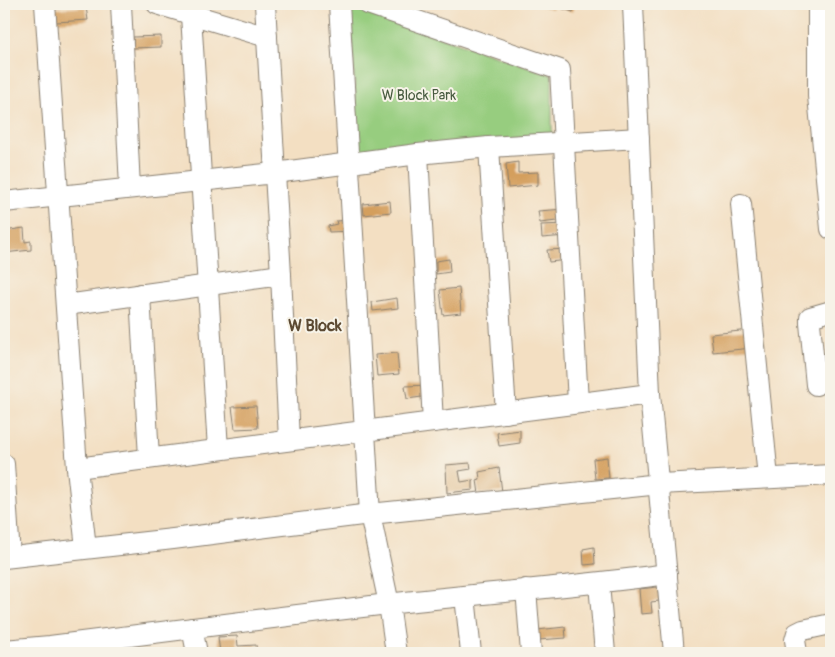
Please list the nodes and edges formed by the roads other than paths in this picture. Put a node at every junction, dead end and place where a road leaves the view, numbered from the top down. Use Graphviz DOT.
graph roads {
  1 [pos="44,4"];
  2 [pos="121,4"];
  3 [pos="157,4"];
  4 [pos="265,4"];
  5 [pos="339,4"];
  6 [pos="368,4"];
  7 [pos="818,4"];
  8 [pos="629,5"];
  9 [pos="191,15"];
  10 [pos="267,37"];
  11 [pos="825,97"];
  12 [pos="639,138"];
  13 [pos="564,143"];
  14 [pos="489,147"];
  15 [pos="418,154"];
  16 [pos="350,163"];
  17 [pos="276,173"];
  18 [pos="202,181"];
  19 [pos="130,188"];
  20 [pos="59,196"];
  21 [pos="4,202"];
  22 [pos="741,204"];
  23 [pos="831,229"];
  24 [pos="281,275"];
  25 [pos="208,285"];
  26 [pos="140,294"];
  27 [pos="66,304"];
  28 [pos="831,311"];
  29 [pos="816,385"];
  30 [pos="650,394"];
  31 [pos="578,403"];
  32 [pos="506,412"];
  33 [pos="433,422"];
  34 [pos="364,431"];
  35 [pos="289,440"];
  36 [pos="218,450"];
  37 [pos="149,458"];
  38 [pos="4,464"];
  39 [pos="77,468"];
  40 [pos="831,475"];
  41 [pos="768,478"];
  42 [pos="660,484"];
  43 [pos="370,514"];
  44 [pos="86,548"];
  45 [pos="7,557"];
  46 [pos="666,574"];
  47 [pos="599,584"];
  48 [pos="526,589"];
  49 [pos="465,596"];
  50 [pos="389,604"];
  51 [pos="831,624"];
  52 [pos="192,628"];
  53 [pos="123,645"];
  54 [pos="4,650"];
  55 [pos="50,650"];
  56 [pos="197,653"];
  57 [pos="396,653"];
  58 [pos="471,653"];
  59 [pos="532,653"];
  60 [pos="605,653"];
  61 [pos="674,653"];
  62 [pos="797,653"];
  1 -- 20 [label="street"];
  2 -- 19 [label="street"];
  3 -- 9 [label="street"];
  4 -- 10 [label="street"];
  5 -- 16 [label="street"];
  6 -- 13 [label="street"];
  7 -- 11 [label="street"];
  8 -- 12 [label="street"];
  9 -- 10 [label="street"];
  9 -- 18 [label="street"];
  10 -- 17 [label="street"];
  11 -- 23 [label="street"];
  12 -- 13 [label="street"];
  12 -- 30 [label="street"];
  13 -- 14 [label="street"];
  13 -- 31 [label="street"];
  14 -- 15 [label="street"];
  14 -- 32 [label="street"];
  15 -- 16 [label="street"];
  15 -- 33 [label="street"];
  16 -- 17 [label="street"];
  16 -- 34 [label="street"];
  17 -- 18 [label="street"];
  17 -- 24 [label="street"];
  18 -- 19 [label="street"];
  18 -- 25 [label="street"];
  19 -- 20 [label="street"];
  20 -- 21 [label="street"];
  20 -- 27 [label="street"];
  22 -- 41 [label="street"];
  24 -- 25 [label="street"];
  24 -- 35 [label="street"];
  25 -- 26 [label="street"];
  25 -- 36 [label="street"];
  26 -- 27 [label="street"];
  26 -- 37 [label="street"];
  27 -- 39 [label="street"];
  28 -- 29 [label="street"];
  30 -- 31 [label="street"];
  30 -- 42 [label="street"];
  31 -- 32 [label="street"];
  32 -- 33 [label="street"];
  33 -- 34 [label="street"];
  34 -- 35 [label="street"];
  34 -- 43 [label="street"];
  35 -- 36 [label="street"];
  36 -- 37 [label="street"];
  37 -- 39 [label="street"];
  38 -- 45 [label="street"];
  39 -- 44 [label="street"];
  40 -- 41 [label="street"];
  41 -- 42 [label="street"];
  42 -- 43 [label="street"];
  42 -- 46 [label="street"];
  43 -- 44 [label="street"];
  43 -- 50 [label="street"];
  44 -- 45 [label="street"];
  46 -- 47 [label="street"];
  46 -- 61 [label="street"];
  47 -- 48 [label="street"];
  47 -- 60 [label="street"];
  48 -- 49 [label="street"];
  48 -- 59 [label="street"];
  49 -- 50 [label="street"];
  49 -- 58 [label="street"];
  50 -- 52 [label="street"];
  50 -- 57 [label="street"];
  51 -- 62 [label="street"];
  52 -- 53 [label="street"];
  52 -- 56 [label="street"];
  53 -- 55 [label="street"];
  54 -- 55 [label="street"];
}
